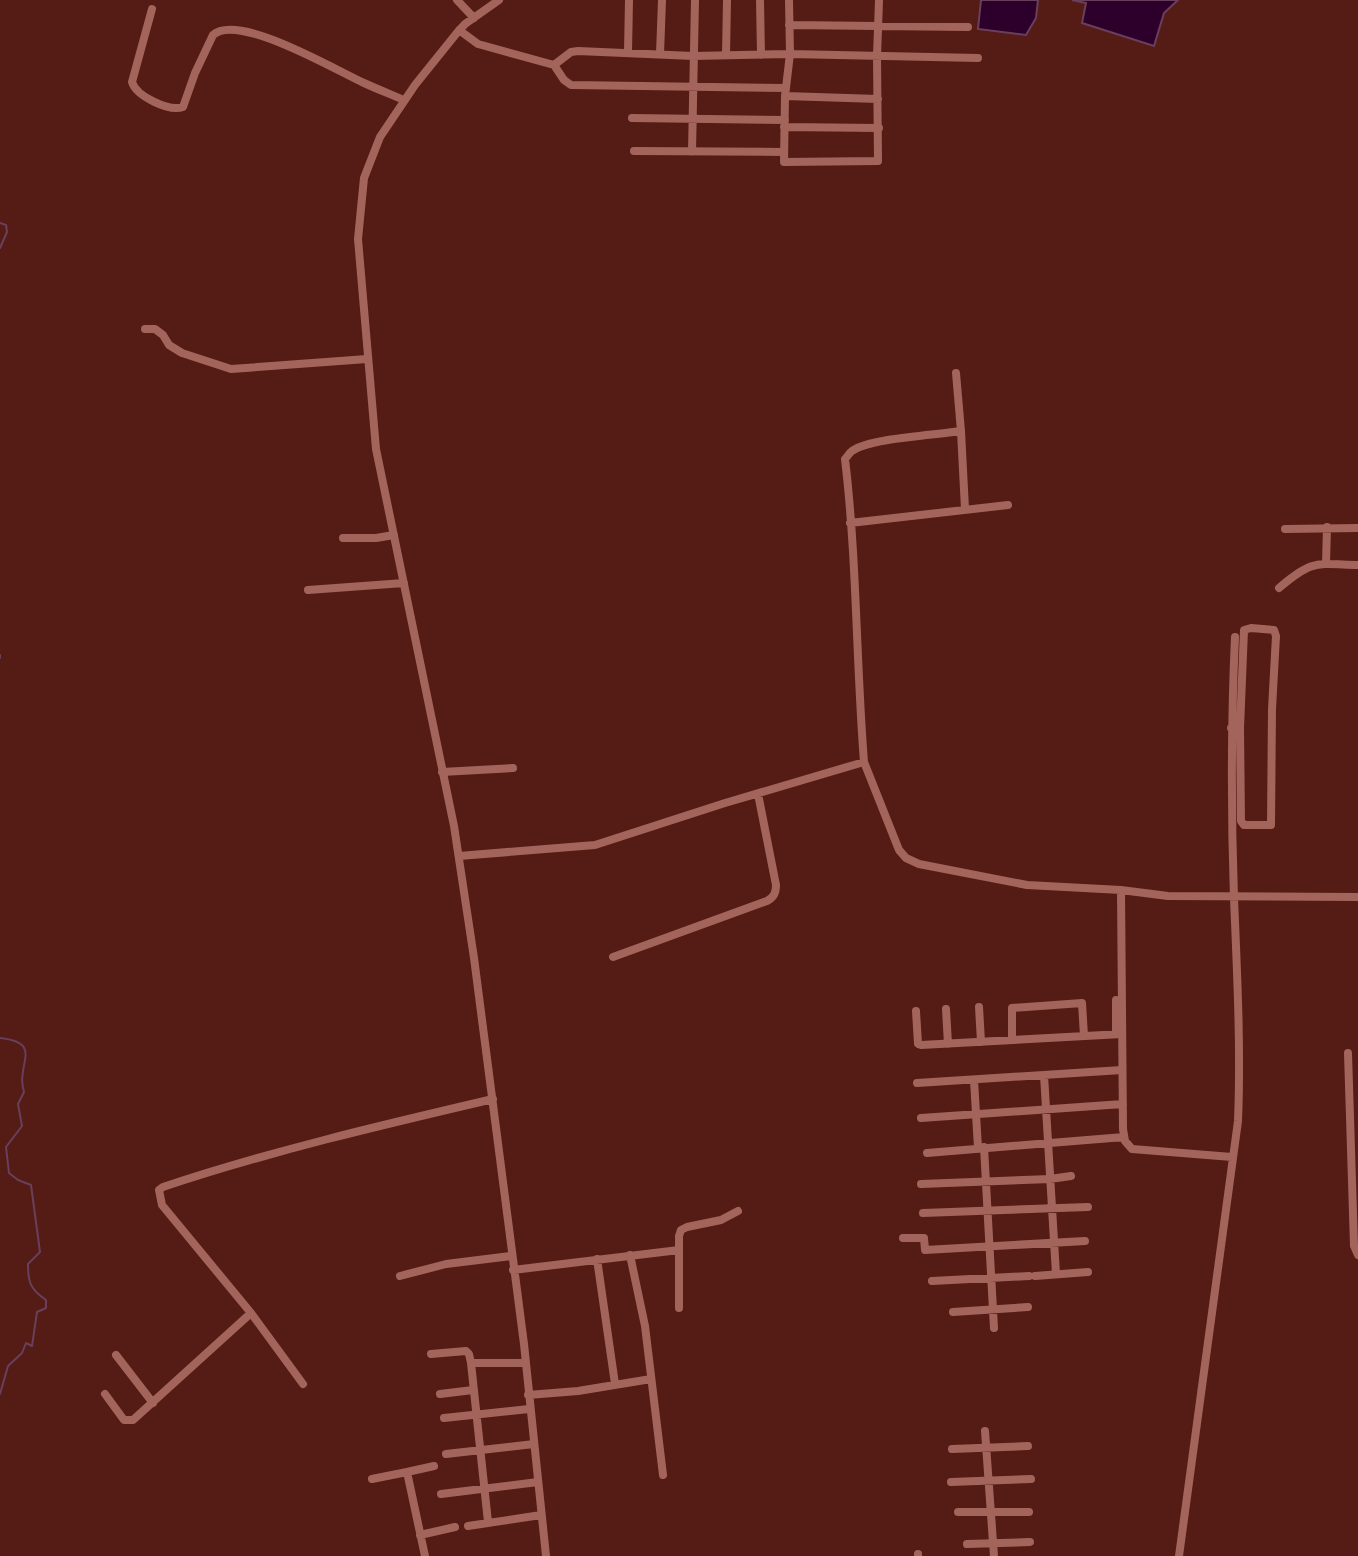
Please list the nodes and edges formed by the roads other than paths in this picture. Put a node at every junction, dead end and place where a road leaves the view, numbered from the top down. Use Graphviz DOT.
graph roads {
  1 [pos="457,0"];
  2 [pos="497,0"];
  3 [pos="629,0"];
  4 [pos="662,0"];
  5 [pos="695,0"];
  6 [pos="727,0"];
  7 [pos="761,0"];
  8 [pos="789,0"];
  9 [pos="880,0"];
  10 [pos="152,9"];
  11 [pos="474,18"];
  12 [pos="789,25"];
  13 [pos="879,26"];
  14 [pos="968,27"];
  15 [pos="459,30"];
  16 [pos="628,52"];
  17 [pos="660,54"];
  18 [pos="790,54"];
  19 [pos="693,55"];
  20 [pos="726,55"];
  21 [pos="761,55"];
  22 [pos="877,56"];
  23 [pos="978,58"];
  24 [pos="554,65"];
  25 [pos="693,87"];
  26 [pos="785,92"];
  27 [pos="878,99"];
  28 [pos="404,100"];
  29 [pos="632,118"];
  30 [pos="693,119"];
  31 [pos="785,123"];
  32 [pos="879,128"];
  33 [pos="634,151"];
  34 [pos="692,152"];
  35 [pos="784,152"];
  36 [pos="145,329"];
  37 [pos="367,359"];
  38 [pos="956,373"];
  39 [pos="961,431"];
  40 [pos="1008,505"];
  41 [pos="965,509"];
  42 [pos="850,523"];
  43 [pos="1327,527"];
  44 [pos="1358,528"];
  45 [pos="1284,529"];
  46 [pos="394,534"];
  47 [pos="343,538"];
  48 [pos="1326,564"];
  49 [pos="1358,565"];
  50 [pos="404,583"];
  51 [pos="1279,588"];
  52 [pos="308,590"];
  53 [pos="1235,637"];
  54 [pos="1235,728"];
  55 [pos="864,762"];
  56 [pos="513,768"];
  57 [pos="442,772"];
  58 [pos="758,794"];
  59 [pos="459,856"];
  60 [pos="1121,890"];
  61 [pos="1234,896"];
  62 [pos="1358,897"];
  63 [pos="613,957"];
  64 [pos="1116,1000"];
  65 [pos="979,1007"];
  66 [pos="946,1009"];
  67 [pos="916,1011"];
  68 [pos="1119,1034"];
  69 [pos="1084,1036"];
  70 [pos="1012,1040"];
  71 [pos="981,1042"];
  72 [pos="948,1044"];
  73 [pos="1348,1053"];
  74 [pos="1122,1070"];
  75 [pos="1044,1076"];
  76 [pos="974,1080"];
  77 [pos="917,1083"];
  78 [pos="493,1099"];
  79 [pos="1123,1104"];
  80 [pos="1046,1110"];
  81 [pos="976,1114"];
  82 [pos="921,1118"];
  83 [pos="1124,1137"];
  84 [pos="1048,1142"];
  85 [pos="1355,1145"];
  86 [pos="981,1148"];
  87 [pos="927,1153"];
  88 [pos="1233,1157"];
  89 [pos="1071,1176"];
  90 [pos="1050,1179"];
  91 [pos="986,1181"];
  92 [pos="921,1184"];
  93 [pos="1088,1207"];
  94 [pos="1052,1208"];
  95 [pos="988,1210"];
  96 [pos="738,1211"];
  97 [pos="923,1213"];
  98 [pos="903,1238"];
  99 [pos="1086,1241"];
  100 [pos="1054,1243"];
  101 [pos="990,1245"];
  102 [pos="679,1250"];
  103 [pos="631,1255"];
  104 [pos="1358,1255"];
  105 [pos="512,1256"];
  106 [pos="597,1259"];
  107 [pos="513,1270"];
  108 [pos="1088,1272"];
  109 [pos="1056,1275"];
  110 [pos="400,1276"];
  111 [pos="991,1278"];
  112 [pos="932,1281"];
  113 [pos="1028,1307"];
  114 [pos="679,1308"];
  115 [pos="993,1309"];
  116 [pos="953,1312"];
  117 [pos="251,1313"];
  118 [pos="994,1328"];
  119 [pos="431,1353"];
  120 [pos="116,1355"];
  121 [pos="471,1363"];
  122 [pos="526,1363"];
  123 [pos="651,1379"];
  124 [pos="303,1384"];
  125 [pos="615,1384"];
  126 [pos="473,1391"];
  127 [pos="105,1394"];
  128 [pos="440,1394"];
  129 [pos="528,1395"];
  130 [pos="153,1403"];
  131 [pos="529,1409"];
  132 [pos="475,1415"];
  133 [pos="444,1418"];
  134 [pos="985,1431"];
  135 [pos="534,1444"];
  136 [pos="1028,1447"];
  137 [pos="952,1449"];
  138 [pos="986,1449"];
  139 [pos="481,1451"];
  140 [pos="446,1454"];
  141 [pos="433,1466"];
  142 [pos="407,1472"];
  143 [pos="663,1475"];
  144 [pos="372,1479"];
  145 [pos="1031,1479"];
  146 [pos="989,1481"];
  147 [pos="538,1482"];
  148 [pos="951,1482"];
  149 [pos="485,1488"];
  150 [pos="441,1494"];
  151 [pos="958,1512"];
  152 [pos="991,1512"];
  153 [pos="1029,1512"];
  154 [pos="541,1515"];
  155 [pos="488,1522"];
  156 [pos="455,1527"];
  157 [pos="468,1527"];
  158 [pos="420,1535"];
  159 [pos="1030,1542"];
  160 [pos="967,1545"];
  161 [pos="993,1545"];
  162 [pos="425,1556"];
  163 [pos="546,1556"];
  164 [pos="994,1556"];
  165 [pos="1179,1556"];
  1 -- 11 [label="street"];
  2 -- 11 [label="street"];
  3 -- 16 [label="street"];
  4 -- 17 [label="street"];
  5 -- 19 [label="street"];
  6 -- 20 [label="street"];
  7 -- 21 [label="street"];
  8 -- 12 [label="street"];
  9 -- 13 [label="street"];
  10 -- 28 [label="street"];
  11 -- 15 [label="street"];
  12 -- 13 [label="street"];
  12 -- 18 [label="street"];
  13 -- 14 [label="street"];
  13 -- 22 [label="street"];
  15 -- 24 [label="street"];
  15 -- 28 [label="street"];
  16 -- 17 [label="street"];
  16 -- 24 [label="street"];
  17 -- 19 [label="street"];
  18 -- 21 [label="street"];
  18 -- 22 [label="street"];
  18 -- 26 [label="street"];
  19 -- 20 [label="street"];
  19 -- 25 [label="street"];
  20 -- 21 [label="street"];
  22 -- 23 [label="street"];
  22 -- 27 [label="street"];
  24 -- 25 [label="street"];
  25 -- 26 [label="street"];
  25 -- 30 [label="street"];
  26 -- 27 [label="street"];
  26 -- 31 [label="street"];
  27 -- 32 [label="street"];
  28 -- 37 [label="street"];
  29 -- 30 [label="street"];
  30 -- 31 [label="street"];
  30 -- 34 [label="street"];
  31 -- 32 [label="street"];
  31 -- 35 [label="street"];
  32 -- 35 [label="street"];
  33 -- 34 [label="street"];
  34 -- 35 [label="street"];
  36 -- 37 [label="street"];
  37 -- 46 [label="street"];
  38 -- 39 [label="street"];
  39 -- 41 [label="street"];
  39 -- 42 [label="street"];
  40 -- 41 [label="street"];
  41 -- 42 [label="street"];
  42 -- 55 [label="street"];
  43 -- 44 [label="street"];
  43 -- 45 [label="street"];
  43 -- 48 [label="street"];
  46 -- 47 [label="street"];
  46 -- 50 [label="street"];
  48 -- 49 [label="street"];
  48 -- 51 [label="street"];
  50 -- 52 [label="street"];
  50 -- 57 [label="street"];
  53 -- 54 [label="street"];
  54 -- 54 [label="street"];
  54 -- 61 [label="street"];
  55 -- 58 [label="street"];
  55 -- 60 [label="street"];
  56 -- 57 [label="street"];
  57 -- 59 [label="street"];
  58 -- 59 [label="street"];
  58 -- 63 [label="street"];
  59 -- 78 [label="street"];
  60 -- 61 [label="street"];
  60 -- 68 [label="street"];
  61 -- 62 [label="street"];
  61 -- 88 [label="street"];
  64 -- 68 [label="street"];
  65 -- 71 [label="street"];
  66 -- 72 [label="street"];
  67 -- 72 [label="street"];
  68 -- 69 [label="street"];
  68 -- 74 [label="street"];
  69 -- 70 [label="street"];
  69 -- 70 [label="street"];
  70 -- 71 [label="street"];
  71 -- 72 [label="street"];
  73 -- 85 [label="street"];
  74 -- 75 [label="street"];
  74 -- 79 [label="street"];
  75 -- 76 [label="street"];
  75 -- 80 [label="street"];
  76 -- 77 [label="street"];
  76 -- 81 [label="street"];
  78 -- 105 [label="street"];
  78 -- 117 [label="street"];
  79 -- 80 [label="street"];
  79 -- 83 [label="street"];
  80 -- 81 [label="street"];
  80 -- 84 [label="street"];
  81 -- 82 [label="street"];
  81 -- 86 [label="street"];
  83 -- 84 [label="street"];
  83 -- 88 [label="street"];
  84 -- 86 [label="street"];
  84 -- 90 [label="street"];
  85 -- 104 [label="street"];
  86 -- 87 [label="street"];
  86 -- 91 [label="street"];
  88 -- 165 [label="street"];
  89 -- 90 [label="street"];
  90 -- 91 [label="street"];
  90 -- 94 [label="street"];
  91 -- 92 [label="street"];
  91 -- 95 [label="street"];
  93 -- 94 [label="street"];
  94 -- 95 [label="street"];
  94 -- 100 [label="street"];
  95 -- 97 [label="street"];
  95 -- 101 [label="street"];
  96 -- 102 [label="street"];
  98 -- 101 [label="street"];
  99 -- 100 [label="street"];
  100 -- 101 [label="street"];
  100 -- 109 [label="street"];
  101 -- 111 [label="street"];
  102 -- 103 [label="street"];
  102 -- 114 [label="street"];
  103 -- 106 [label="street"];
  103 -- 123 [label="street"];
  105 -- 107 [label="street"];
  105 -- 110 [label="street"];
  106 -- 107 [label="street"];
  106 -- 125 [label="street"];
  107 -- 122 [label="street"];
  108 -- 109 [label="street"];
  109 -- 111 [label="street"];
  111 -- 112 [label="street"];
  111 -- 115 [label="street"];
  113 -- 115 [label="street"];
  115 -- 116 [label="street"];
  115 -- 118 [label="street"];
  117 -- 124 [label="street"];
  117 -- 130 [label="street"];
  119 -- 121 [label="street"];
  120 -- 130 [label="street"];
  121 -- 122 [label="street"];
  121 -- 126 [label="street"];
  122 -- 129 [label="street"];
  123 -- 125 [label="street"];
  123 -- 143 [label="street"];
  125 -- 129 [label="street"];
  126 -- 128 [label="street"];
  126 -- 132 [label="street"];
  127 -- 130 [label="street"];
  129 -- 131 [label="street"];
  131 -- 132 [label="street"];
  131 -- 135 [label="street"];
  132 -- 133 [label="street"];
  132 -- 139 [label="street"];
  134 -- 138 [label="street"];
  135 -- 139 [label="street"];
  135 -- 147 [label="street"];
  136 -- 138 [label="street"];
  137 -- 138 [label="street"];
  138 -- 146 [label="street"];
  139 -- 140 [label="street"];
  139 -- 149 [label="street"];
  141 -- 142 [label="street"];
  142 -- 144 [label="street"];
  142 -- 158 [label="street"];
  145 -- 146 [label="street"];
  146 -- 148 [label="street"];
  146 -- 152 [label="street"];
  147 -- 149 [label="street"];
  147 -- 154 [label="street"];
  149 -- 150 [label="street"];
  149 -- 155 [label="street"];
  151 -- 152 [label="street"];
  152 -- 153 [label="street"];
  152 -- 161 [label="street"];
  154 -- 155 [label="street"];
  154 -- 163 [label="street"];
  155 -- 157 [label="street"];
  156 -- 158 [label="street"];
  158 -- 162 [label="street"];
  159 -- 161 [label="street"];
  160 -- 161 [label="street"];
  161 -- 164 [label="street"];
}
